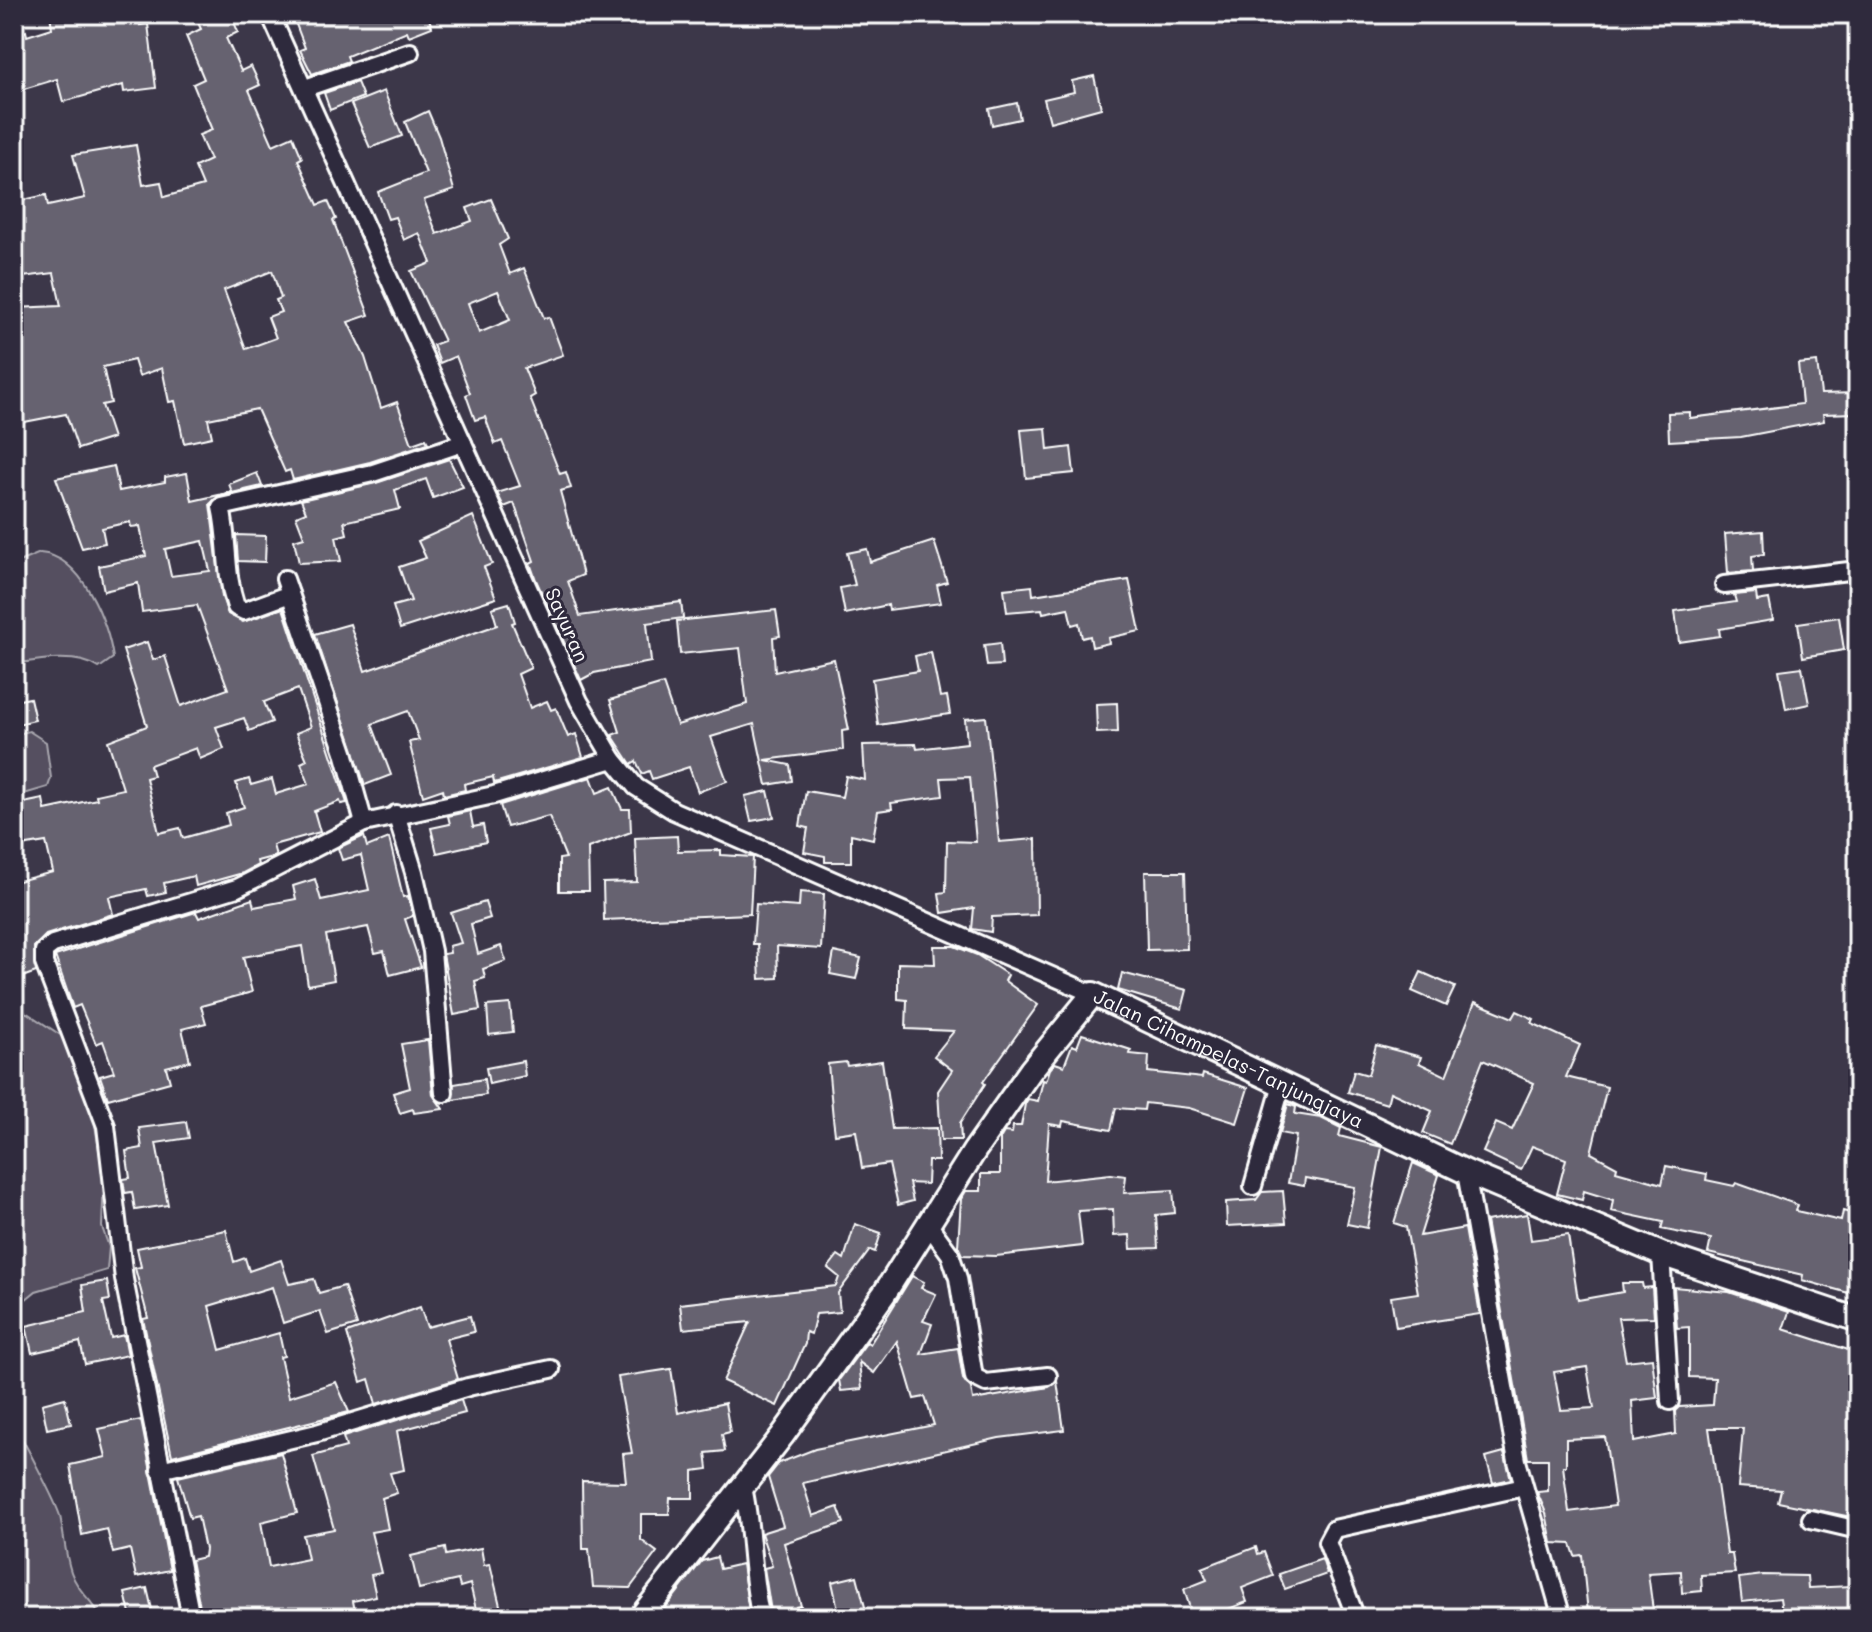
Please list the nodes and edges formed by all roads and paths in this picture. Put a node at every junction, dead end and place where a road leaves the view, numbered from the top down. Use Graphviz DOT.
graph roads {
  1 [pos="270,14"];
  2 [pos="410,52"];
  3 [pos="305,88"];
  4 [pos="463,443"];
  5 [pos="1858,570"];
  6 [pos="1724,585"];
  7 [pos="613,759"];
  8 [pos="396,814"];
  9 [pos="364,823"];
  10 [pos="1093,994"];
  11 [pos="1282,1084"];
  12 [pos="444,1093"];
  13 [pos="1466,1172"];
  14 [pos="1253,1186"];
  15 [pos="928,1224"];
  16 [pos="1661,1254"];
  17 [pos="1858,1320"];
  18 [pos="551,1369"];
  19 [pos="1048,1376"];
  20 [pos="1670,1401"];
  21 [pos="160,1470"];
  22 [pos="742,1483"];
  23 [pos="1524,1487"];
  24 [pos="1811,1519"];
  25 [pos="1858,1530"];
  26 [pos="191,1618"];
  27 [pos="640,1618"];
  28 [pos="761,1618"];
  29 [pos="1356,1618"];
  30 [pos="1562,1618"];
  1 -- 3 [label="street, Sayuran"];
  2 -- 3 [label="street"];
  3 -- 4 [label="street, Sayuran"];
  4 -- 7 [label="street, Sayuran"];
  4 -- 9 [label="street"];
  5 -- 6 [label="street"];
  7 -- 8 [label="street"];
  7 -- 10 [label="street, Sayuran"];
  8 -- 9 [label="street"];
  8 -- 12 [label="street"];
  9 -- 21 [label="street"];
  10 -- 11 [label="main road, Jalan Cihampelas-Tanjungjaya"];
  10 -- 15 [label="main road, Jalan Cihampelas-Tanjungjaya"];
  11 -- 13 [label="main road, Jalan Cihampelas-Tanjungjaya"];
  11 -- 14 [label="street"];
  13 -- 16 [label="main road, Jalan Cihampelas-Tanjungjaya"];
  13 -- 23 [label="street"];
  15 -- 19 [label="street"];
  15 -- 22 [label="main road, Jalan Cihampelas-Tanjungjaya"];
  16 -- 17 [label="main road, Jalan Cihampelas-Tanjungjaya"];
  16 -- 20 [label="street"];
  18 -- 21 [label="street"];
  21 -- 26 [label="street"];
  22 -- 27 [label="main road, Jalan Cihampelas-Tanjungjaya"];
  22 -- 28 [label="street"];
  23 -- 29 [label="street"];
  23 -- 30 [label="street"];
  24 -- 25 [label="street"];
}
